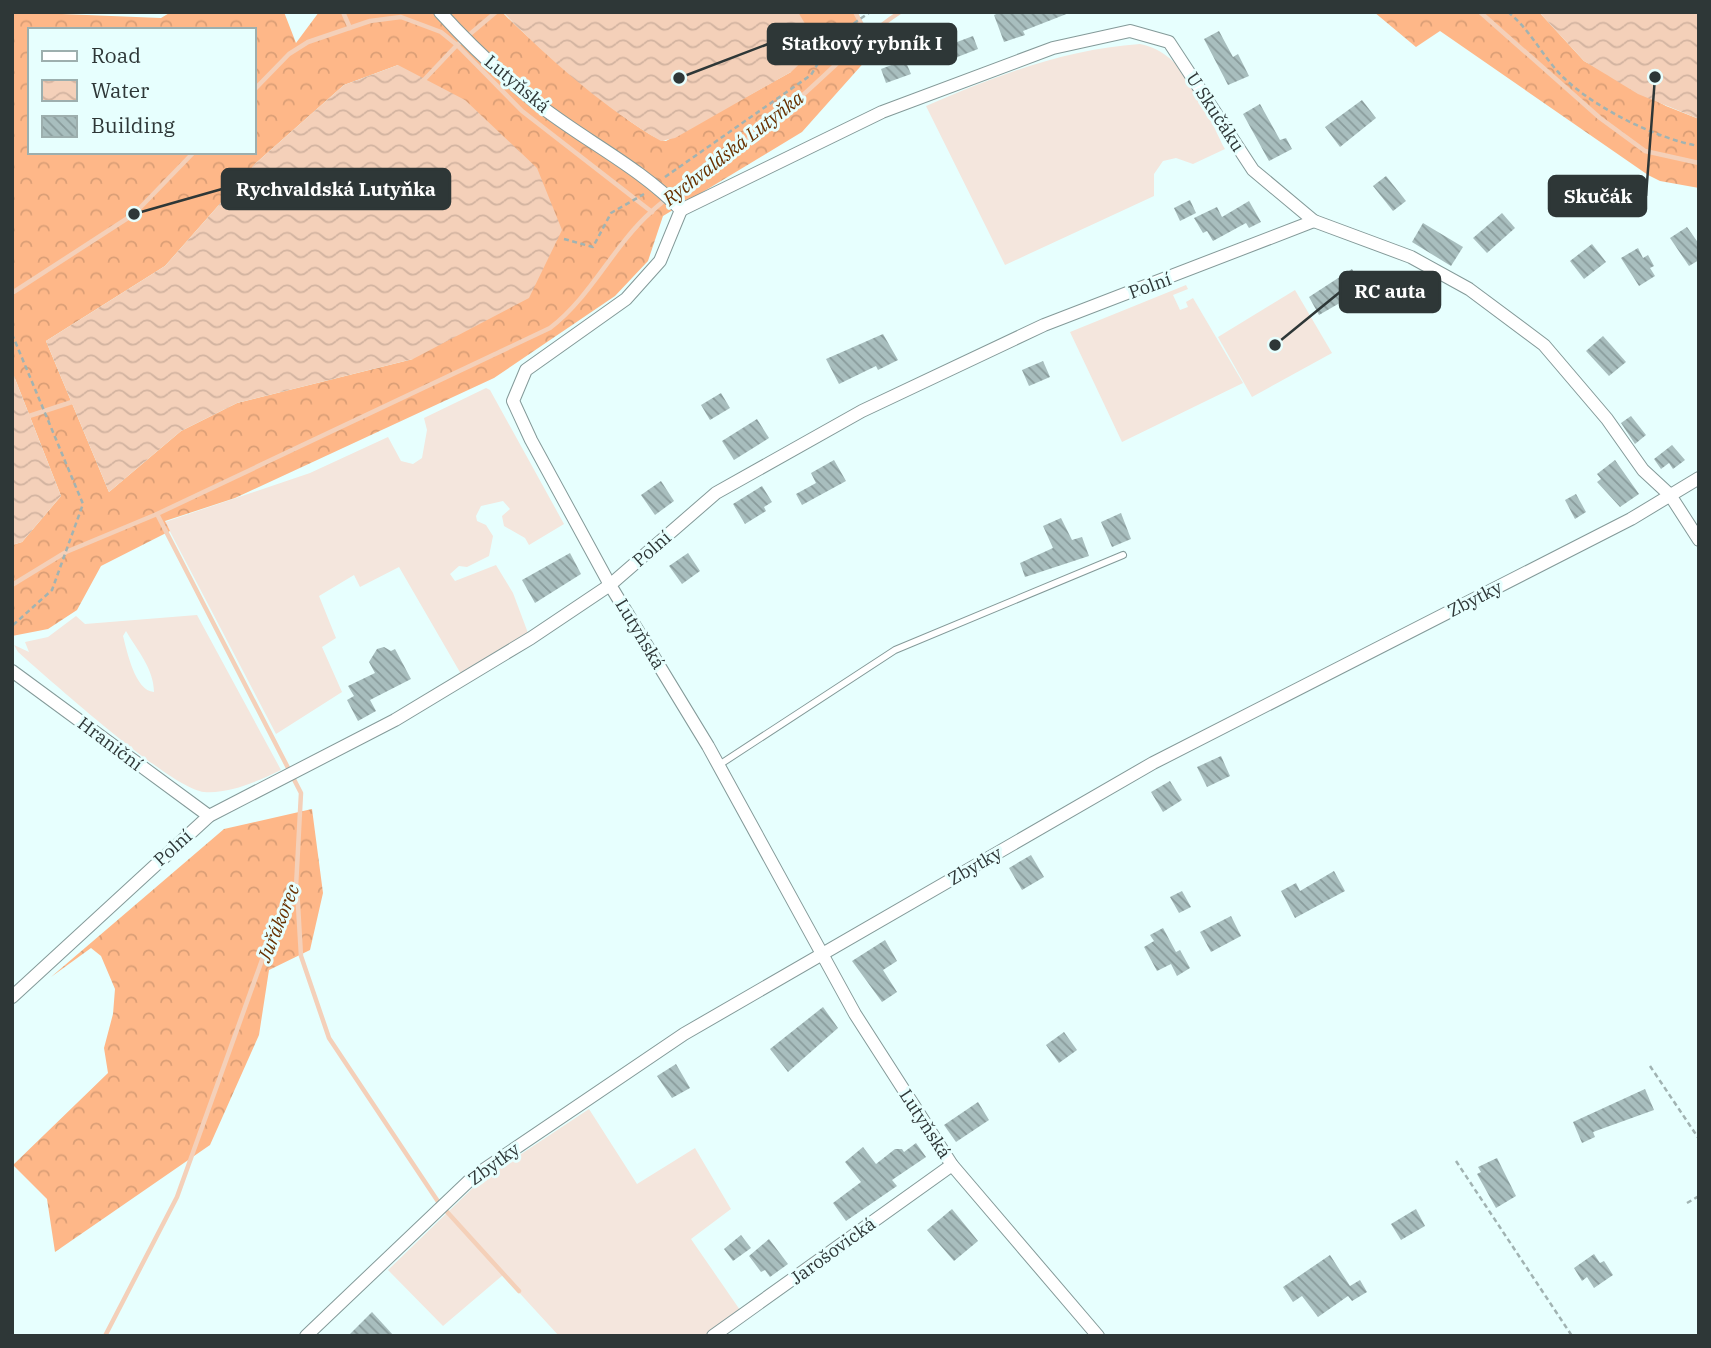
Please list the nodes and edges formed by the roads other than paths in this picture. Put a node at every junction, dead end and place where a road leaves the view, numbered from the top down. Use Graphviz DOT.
graph roads {
  1 [pos="440,12"];
  2 [pos="681,210"];
  3 [pos="1314,221"];
  4 [pos="1699,478"];
  5 [pos="1670,495"];
  6 [pos="1699,540"];
  7 [pos="1123,555"];
  8 [pos="610,585"];
  9 [pos="12,671"];
  10 [pos="719,765"];
  11 [pos="209,816"];
  12 [pos="821,955"];
  13 [pos="12,997"];
  14 [pos="952,1165"];
  15 [pos="306,1336"];
  16 [pos="713,1336"];
  17 [pos="1098,1336"];
  1 -- 2 [label="street, Lutyňská"];
  2 -- 3 [label="street, U Skučáku"];
  2 -- 8 [label="street, Lutyňská"];
  3 -- 5 [label="street, U Skučáku"];
  3 -- 8 [label="street, Polní"];
  4 -- 5 [label="street, Zbytky"];
  5 -- 6 [label="street, U Skučáku"];
  5 -- 12 [label="street, Zbytky"];
  7 -- 10 [label="lane"];
  8 -- 10 [label="street, Lutyňská"];
  8 -- 11 [label="street, Polní"];
  9 -- 11 [label="street, Hraniční"];
  10 -- 12 [label="street, Lutyňská"];
  11 -- 13 [label="street, Polní"];
  12 -- 14 [label="street, Lutyňská"];
  12 -- 15 [label="street, Zbytky"];
  14 -- 16 [label="street, Jarošovická"];
  14 -- 17 [label="street, Lutyňská"];
}
